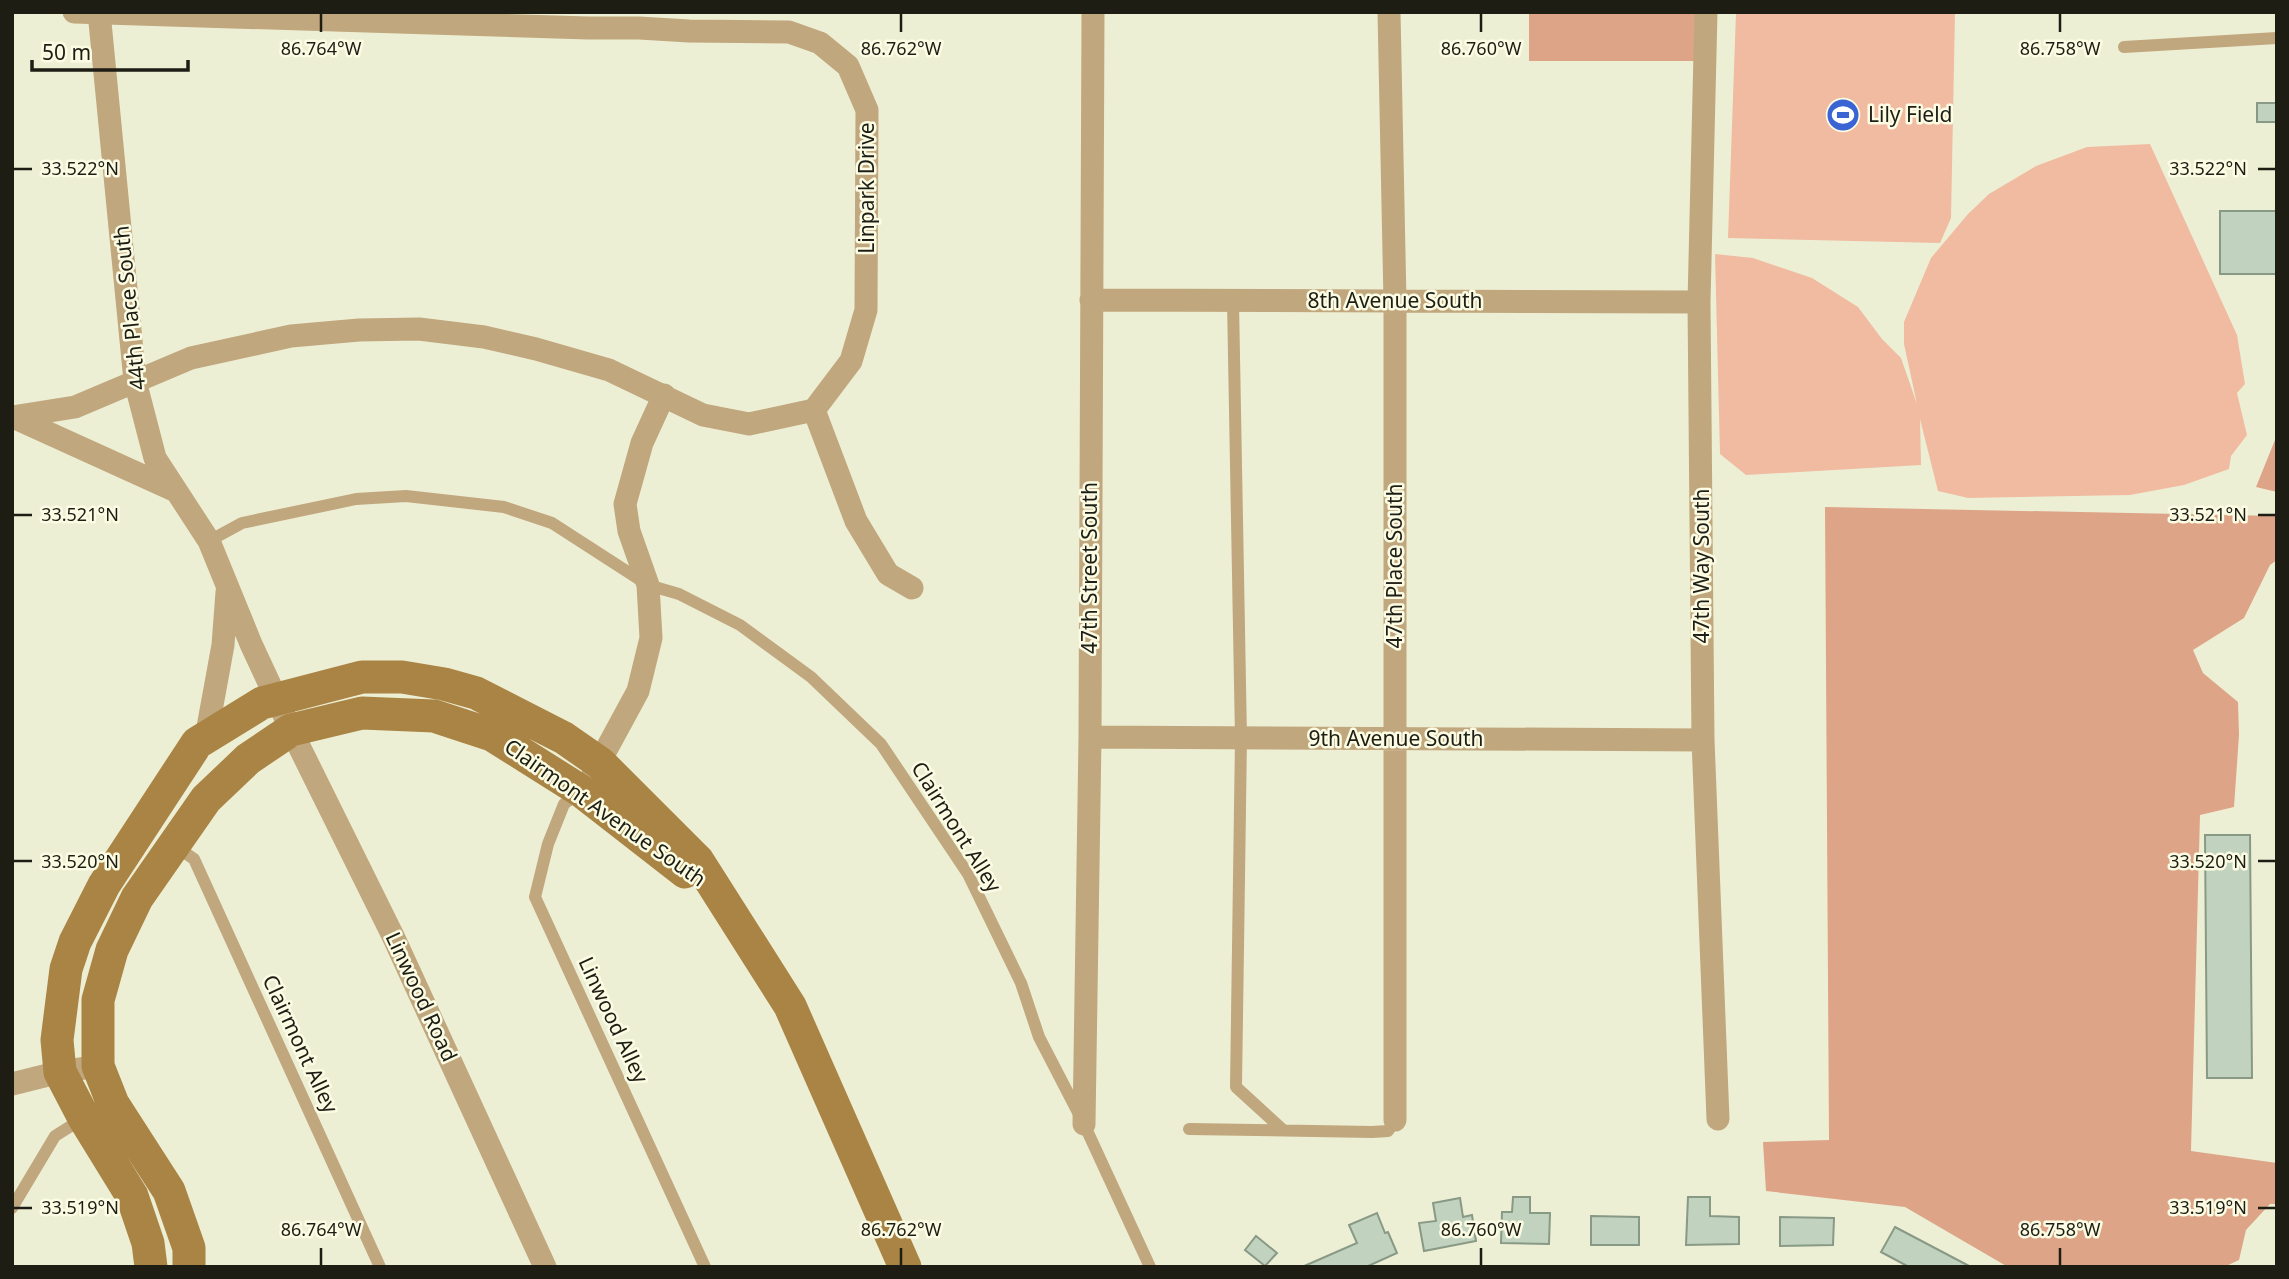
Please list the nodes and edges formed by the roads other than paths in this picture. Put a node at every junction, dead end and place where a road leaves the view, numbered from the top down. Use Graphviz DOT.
graph roads {
  1 [pos="74,12"];
  2 [pos="1093,12"];
  3 [pos="1389,12"];
  4 [pos="1706,12"];
  5 [pos="100,13"];
  6 [pos="639,20"];
  7 [pos="2277,38"];
  8 [pos="2124,47"];
  9 [pos="1091,300"];
  10 [pos="1233,301"];
  11 [pos="1395,301"];
  12 [pos="1699,302"];
  13 [pos="135,381"];
  14 [pos="664,395"];
  15 [pos="814,410"];
  16 [pos="13,417"];
  17 [pos="177,492"];
  18 [pos="209,541"];
  19 [pos="648,584"];
  20 [pos="227,585"];
  21 [pos="912,588"];
  22 [pos="277,699"];
  23 [pos="291,730"];
  24 [pos="1090,737"];
  25 [pos="206,738"];
  26 [pos="1241,738"];
  27 [pos="1395,739"];
  28 [pos="1703,740"];
  29 [pos="600,763"];
  30 [pos="581,791"];
  31 [pos="175,846"];
  32 [pos="715,888"];
  33 [pos="98,1066"];
  34 [pos="60,1072"];
  35 [pos="12,1084"];
  36 [pos="83,1118"];
  37 [pos="1718,1119"];
  38 [pos="1395,1120"];
  39 [pos="1084,1124"];
  40 [pos="1189,1129"];
  41 [pos="1283,1130"];
  42 [pos="12,1208"];
  43 [pos="150,1267"];
  44 [pos="188,1267"];
  45 [pos="380,1267"];
  46 [pos="545,1267"];
  47 [pos="705,1267"];
  48 [pos="905,1267"];
  49 [pos="1150,1267"];
  1 -- 5 [label="street, Linpark Drive"];
  2 -- 9 [label="street, 47th Street South"];
  3 -- 11 [label="street, 47th Place South"];
  4 -- 12 [label="street, 47th Way South"];
  5 -- 6 [label="street, Linpark Drive"];
  5 -- 13 [label="street, 44th Place South"];
  6 -- 15 [label="street, Linpark Drive"];
  7 -- 8 [label="lane"];
  9 -- 10 [label="street, 8th Avenue South"];
  9 -- 24 [label="street, 47th Street South"];
  10 -- 11 [label="street, 8th Avenue South"];
  10 -- 26 [label="lane"];
  11 -- 12 [label="street, 8th Avenue South"];
  11 -- 27 [label="street, 47th Place South"];
  12 -- 28 [label="street, 47th Way South"];
  13 -- 14 [label="street"];
  13 -- 16 [label="street"];
  13 -- 17 [label="street, 44th Place South"];
  14 -- 15 [label="street"];
  14 -- 19 [label="street"];
  15 -- 21 [label="street"];
  16 -- 17 [label="street"];
  17 -- 18 [label="street, 44th Place South"];
  18 -- 19 [label="lane, Clairmont Alley"];
  18 -- 20 [label="street, 44th Place South"];
  19 -- 29 [label="street"];
  19 -- 39 [label="lane, Clairmont Alley"];
  20 -- 22 [label="street, 44th Place South"];
  20 -- 25 [label="street"];
  22 -- 23 [label="street, Linwood Road"];
  22 -- 25 [label="street, Clairmont Avenue South"];
  22 -- 29 [label="street, Clairmont Avenue South"];
  23 -- 30 [label="street, Clairmont Avenue South"];
  23 -- 31 [label="street, Clairmont Avenue South"];
  23 -- 46 [label="street, Linwood Road"];
  24 -- 26 [label="street, 9th Avenue South"];
  24 -- 39 [label="street, 47th Street South"];
  25 -- 34 [label="street, Clairmont Avenue South"];
  26 -- 27 [label="street, 9th Avenue South"];
  26 -- 41 [label="lane"];
  27 -- 28 [label="street, 9th Avenue South"];
  27 -- 38 [label="street, 47th Place South"];
  28 -- 37 [label="street, 47th Way South"];
  29 -- 30 [label="street"];
  29 -- 32 [label="street, Clairmont Avenue South"];
  30 -- 32 [label="street, Clairmont Avenue South"];
  30 -- 47 [label="lane, Linwood Alley"];
  31 -- 33 [label="street, Clairmont Avenue South"];
  31 -- 45 [label="lane, Clairmont Alley"];
  32 -- 48 [label="street, Clairmont Avenue South"];
  33 -- 34 [label="street"];
  33 -- 44 [label="street, Clairmont Avenue South"];
  34 -- 35 [label="street"];
  34 -- 36 [label="street, Clairmont Avenue South"];
  36 -- 42 [label="lane"];
  36 -- 43 [label="street, Clairmont Avenue South"];
  38 -- 41 [label="lane"];
  39 -- 49 [label="lane, Clairmont Alley"];
  40 -- 41 [label="lane"];
}
